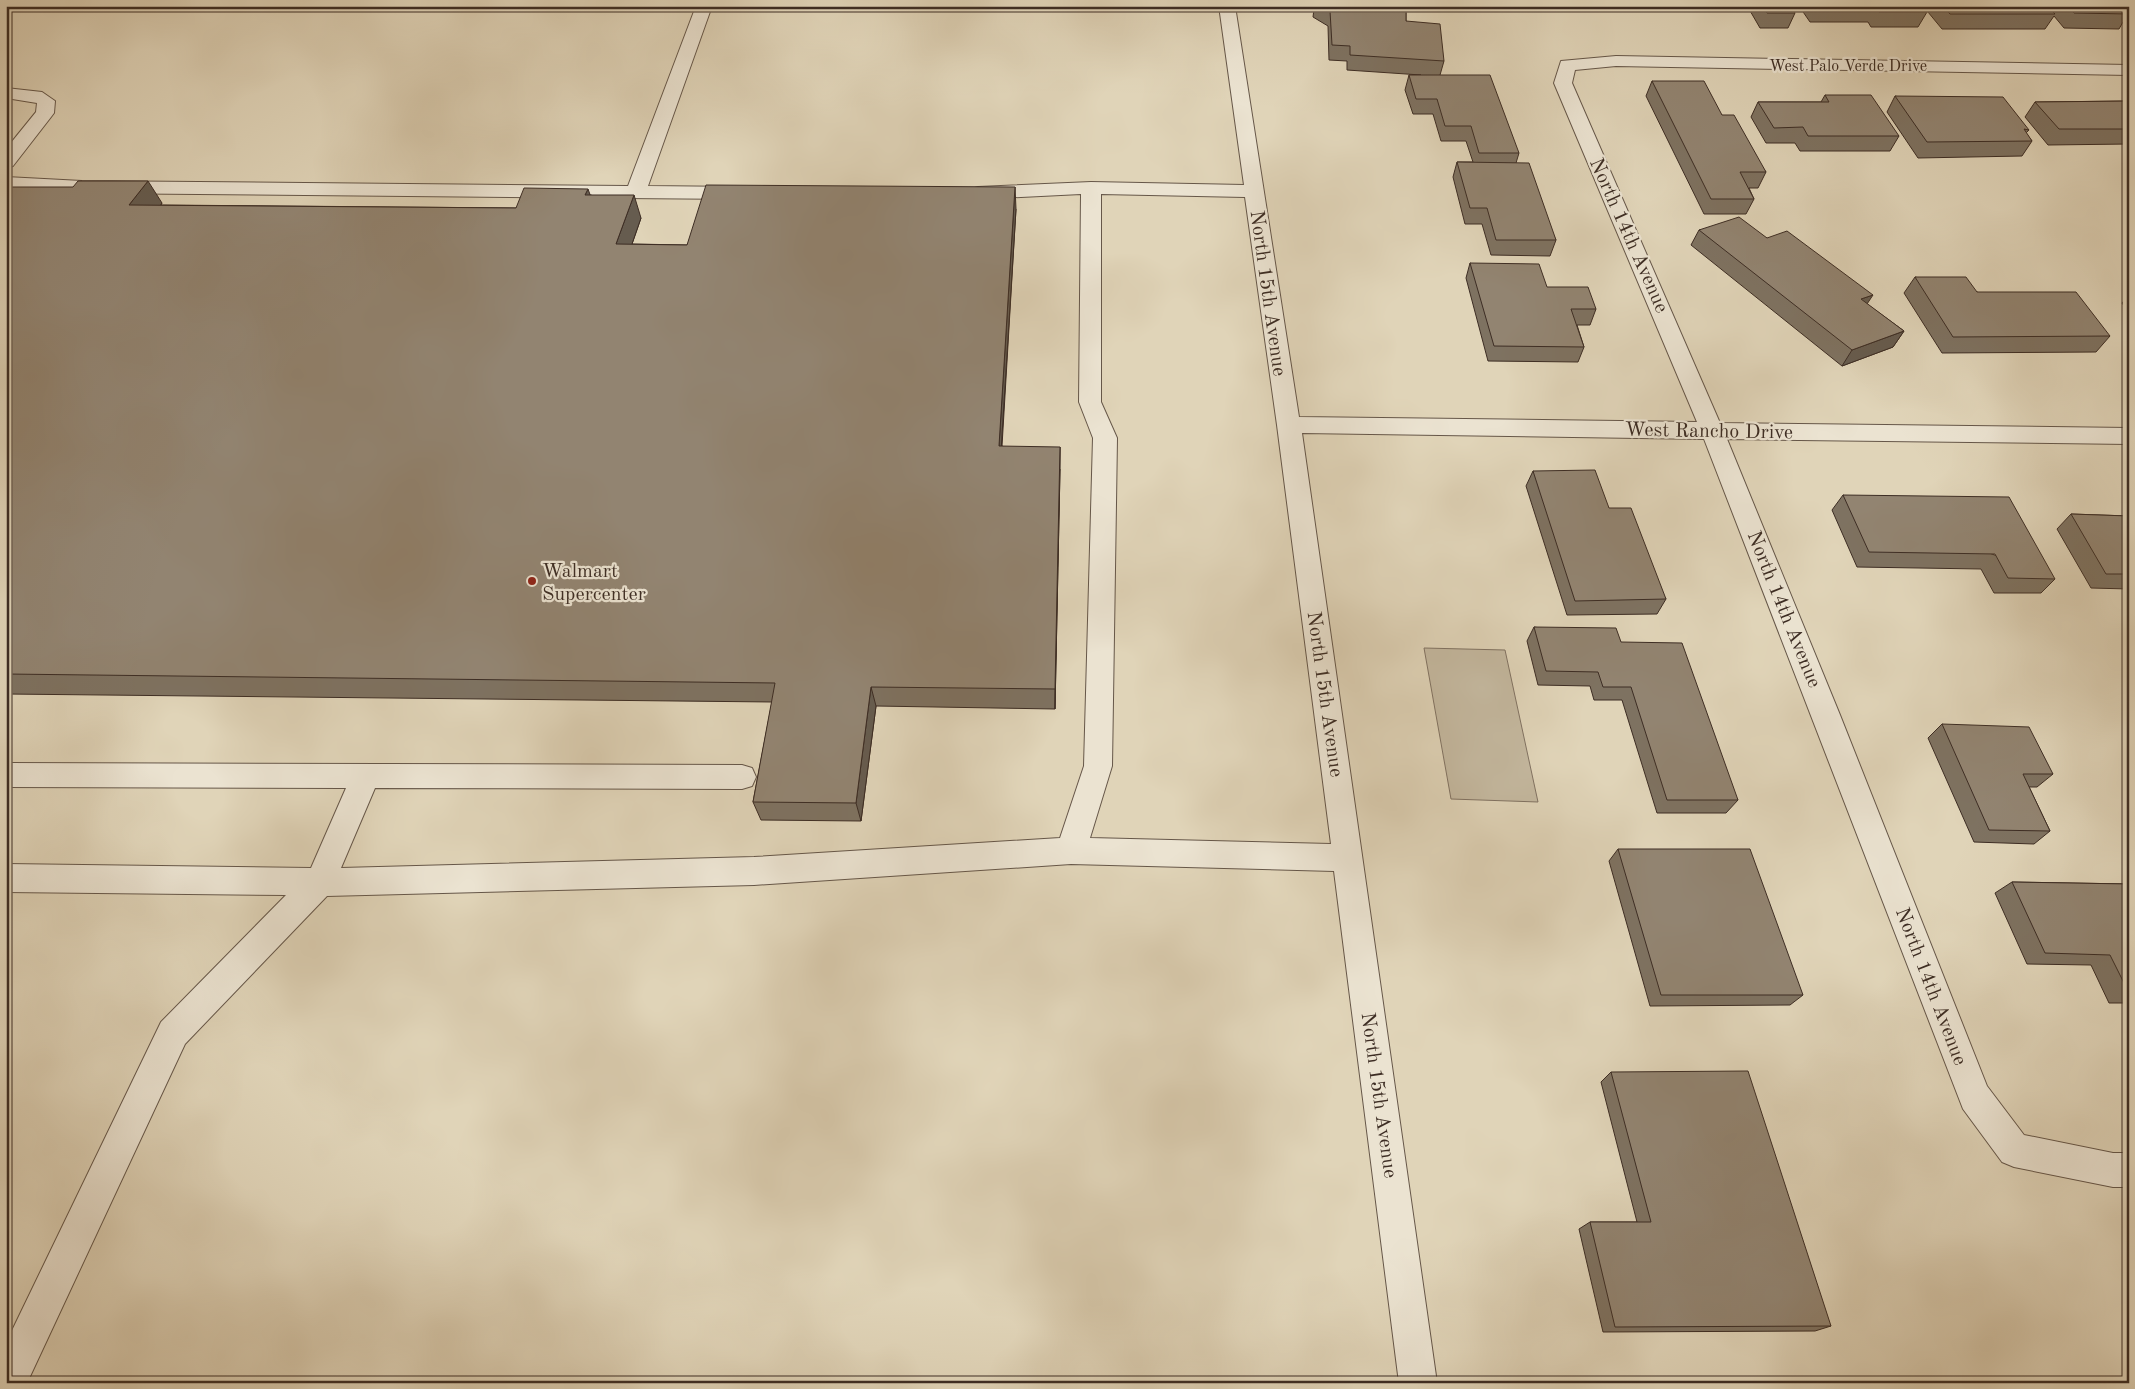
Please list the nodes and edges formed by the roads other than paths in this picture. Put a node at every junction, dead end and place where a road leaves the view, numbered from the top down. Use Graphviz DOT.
graph roads {
  1 [pos="704,6"];
  2 [pos="1227,6"];
  3 [pos="1567,65"];
  4 [pos="2129,70"];
  5 [pos="6,93"];
  6 [pos="6,162"];
  7 [pos="6,183"];
  8 [pos="1091,188"];
  9 [pos="1254,191"];
  10 [pos="636,192"];
  11 [pos="755,194"];
  12 [pos="960,194"];
  13 [pos="1289,425"];
  14 [pos="1714,430"];
  15 [pos="2129,436"];
  16 [pos="6,775"];
  17 [pos="365,777"];
  18 [pos="742,777"];
  19 [pos="1071,851"];
  20 [pos="1348,858"];
  21 [pos="6,878"];
  22 [pos="320,882"];
  23 [pos="2129,1170"];
  24 [pos="7,1383"];
  25 [pos="1418,1383"];
  1 -- 10 [label="street"];
  2 -- 9 [label="street, North 15th Avenue"];
  3 -- 4 [label="street, West Palo Verde Drive"];
  3 -- 14 [label="street, North 14th Avenue"];
  5 -- 6 [label="street"];
  7 -- 10 [label="street"];
  8 -- 9 [label="street"];
  8 -- 12 [label="street"];
  8 -- 19 [label="street"];
  9 -- 13 [label="street, North 15th Avenue"];
  10 -- 11 [label="street"];
  13 -- 14 [label="street, West Rancho Drive"];
  13 -- 20 [label="street, North 15th Avenue"];
  14 -- 15 [label="street, West Rancho Drive"];
  14 -- 23 [label="street, North 14th Avenue"];
  16 -- 17 [label="street"];
  17 -- 18 [label="street"];
  17 -- 22 [label="street"];
  19 -- 20 [label="street"];
  19 -- 22 [label="street"];
  20 -- 25 [label="street, North 15th Avenue"];
  21 -- 22 [label="street"];
  22 -- 24 [label="street"];
}
